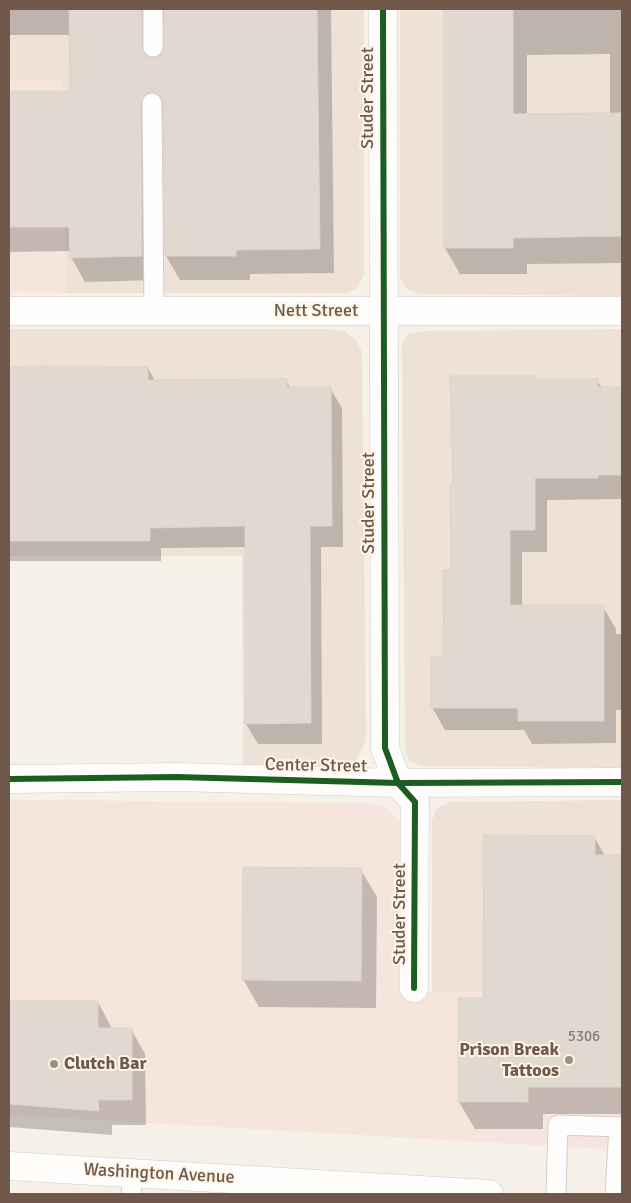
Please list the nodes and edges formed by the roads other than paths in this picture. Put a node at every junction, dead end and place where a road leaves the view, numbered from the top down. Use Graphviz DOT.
graph roads {
  1 [pos="153,9"];
  2 [pos="383,9"];
  3 [pos="153,47"];
  4 [pos="152,103"];
  5 [pos="9,311"];
  6 [pos="154,311"];
  7 [pos="622,311"];
  8 [pos="383,312"];
  9 [pos="9,779"];
  10 [pos="622,782"];
  11 [pos="398,783"];
  12 [pos="414,988"];
  13 [pos="620,1127"];
  14 [pos="9,1166"];
  15 [pos="132,1184"];
  16 [pos="372,1191"];
  17 [pos="432,1193"];
  18 [pos="489,1194"];
  19 [pos="556,1194"];
  20 [pos="615,1194"];
  1 -- 3 [label="lane"];
  2 -- 8 [label="street, Studer Street"];
  4 -- 6 [label="lane"];
  5 -- 6 [label="street, Nett Street"];
  6 -- 8 [label="street, Nett Street"];
  7 -- 8 [label="street, Nett Street"];
  8 -- 11 [label="street, Studer Street"];
  9 -- 11 [label="street, Center Street"];
  10 -- 11 [label="street, Center Street"];
  11 -- 12 [label="street, Studer Street"];
  13 -- 19 [label="lane"];
  13 -- 20 [label="lane"];
  14 -- 15 [label="street, Washington Avenue"];
  15 -- 16 [label="street, Washington Avenue"];
  16 -- 17 [label="street, Washington Avenue"];
  17 -- 18 [label="street, Washington Avenue"];
}
